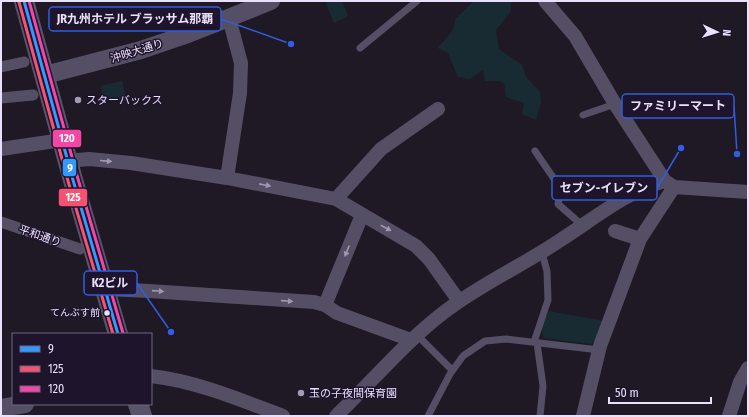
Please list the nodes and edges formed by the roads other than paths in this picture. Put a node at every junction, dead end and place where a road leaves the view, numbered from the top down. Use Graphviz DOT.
graph roads {
  1 [pos="24,1"];
  2 [pos="271,1"];
  3 [pos="417,1"];
  4 [pos="551,3"];
  5 [pos="229,18"];
  6 [pos="360,48"];
  7 [pos="24,62"];
  8 [pos="1,68"];
  9 [pos="45,75"];
  10 [pos="33,95"];
  11 [pos="1,98"];
  12 [pos="615,104"];
  13 [pos="438,109"];
  14 [pos="583,115"];
  15 [pos="62,140"];
  16 [pos="1,149"];
  17 [pos="535,151"];
  18 [pos="68,161"];
  19 [pos="227,178"];
  20 [pos="669,184"];
  21 [pos="748,192"];
  22 [pos="336,199"];
  23 [pos="362,215"];
  24 [pos="1,222"];
  25 [pos="583,226"];
  26 [pos="615,232"];
  27 [pos="640,239"];
  28 [pos="80,249"];
  29 [pos="542,253"];
  30 [pos="105,289"];
  31 [pos="459,301"];
  32 [pos="325,305"];
  33 [pos="118,333"];
  34 [pos="414,338"];
  35 [pos="536,343"];
  36 [pos="599,350"];
  37 [pos="748,368"];
  38 [pos="452,370"];
  39 [pos="152,376"];
  40 [pos="19,405"];
  41 [pos="138,405"];
  42 [pos="1,408"];
  43 [pos="142,416"];
  44 [pos="283,416"];
  45 [pos="336,416"];
  46 [pos="428,416"];
  47 [pos="540,416"];
  48 [pos="583,416"];
  49 [pos="729,416"];
  1 -- 9 [label="main road"];
  2 -- 5 [label="street, 沖映大通り"];
  3 -- 6 [label="lane"];
  4 -- 12 [label="street"];
  5 -- 9 [label="street, 沖映大通り"];
  5 -- 19 [label="street"];
  7 -- 8 [label="street"];
  9 -- 15 [label="main road"];
  10 -- 11 [label="street"];
  12 -- 14 [label="lane"];
  12 -- 20 [label="street"];
  13 -- 22 [label="street"];
  15 -- 16 [label="street"];
  15 -- 18 [label="main road"];
  17 -- 25 [label="lane"];
  18 -- 19 [label="street, one-way"];
  18 -- 30 [label="main road"];
  19 -- 22 [label="street, one-way"];
  20 -- 21 [label="street"];
  20 -- 25 [label="street"];
  20 -- 27 [label="street"];
  22 -- 23 [label="street"];
  23 -- 31 [label="street, one-way"];
  23 -- 32 [label="street, one-way"];
  24 -- 28 [label="street, 平和通り"];
  25 -- 29 [label="street"];
  26 -- 27 [label="street"];
  27 -- 36 [label="street"];
  29 -- 31 [label="street"];
  29 -- 35 [label="lane"];
  30 -- 32 [label="street, one-way"];
  30 -- 33 [label="main road"];
  31 -- 34 [label="street"];
  32 -- 34 [label="street"];
  34 -- 38 [label="lane"];
  34 -- 45 [label="street"];
  35 -- 36 [label="lane"];
  35 -- 38 [label="lane"];
  35 -- 47 [label="lane"];
  36 -- 48 [label="street"];
  37 -- 49 [label="street"];
  38 -- 46 [label="lane"];
  39 -- 44 [label="street"];
  40 -- 42 [label="street"];
  41 -- 43 [label="main road"];
}
